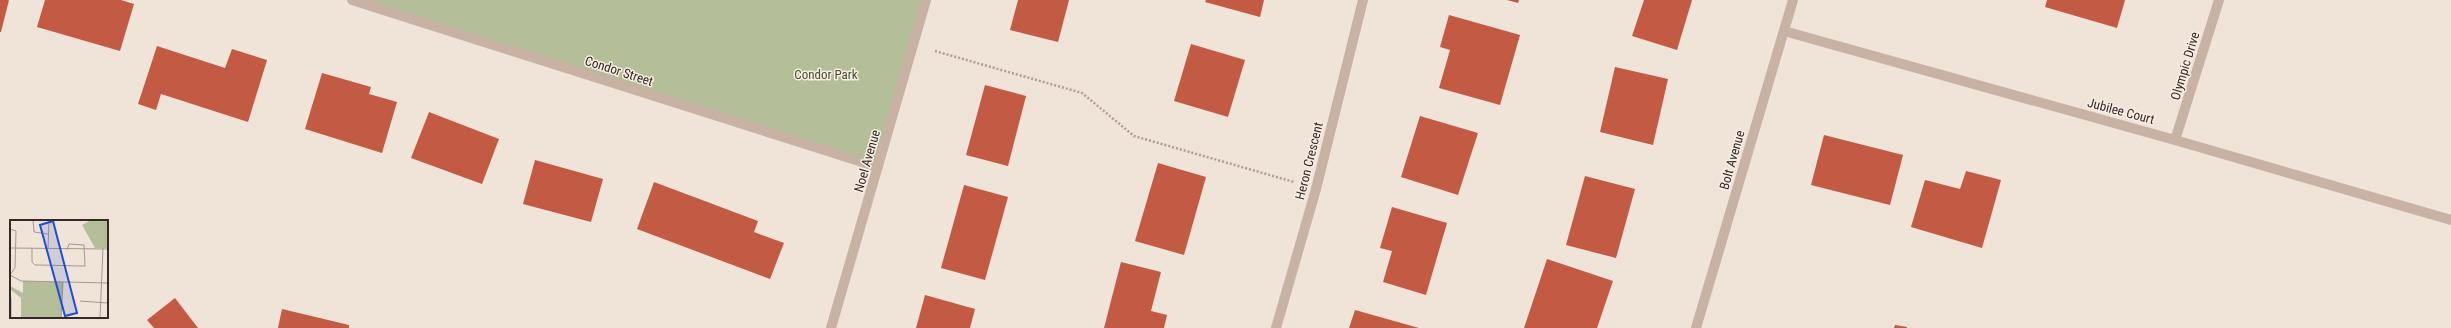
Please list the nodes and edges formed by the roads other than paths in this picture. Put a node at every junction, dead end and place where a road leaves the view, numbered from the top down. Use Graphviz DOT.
graph roads {
  1 [pos="352,0"];
  2 [pos="926,0"];
  3 [pos="1363,0"];
  4 [pos="1793,0"];
  5 [pos="2219,0"];
  6 [pos="1784,31"];
  7 [pos="2176,140"];
  8 [pos="878,167"];
  9 [pos="2451,220"];
  10 [pos="831,328"];
  11 [pos="1276,328"];
  12 [pos="1696,328"];
  1 -- 8 [label="street, Condor Street"];
  2 -- 8 [label="street, Noel Avenue"];
  3 -- 11 [label="street, Heron Crescent"];
  4 -- 6 [label="street, Bolt Avenue"];
  5 -- 7 [label="street, Olympic Drive"];
  6 -- 7 [label="street, Jubilee Court"];
  6 -- 12 [label="street, Bolt Avenue"];
  7 -- 9 [label="street, Jubilee Court"];
  8 -- 10 [label="street, Noel Avenue"];
}
